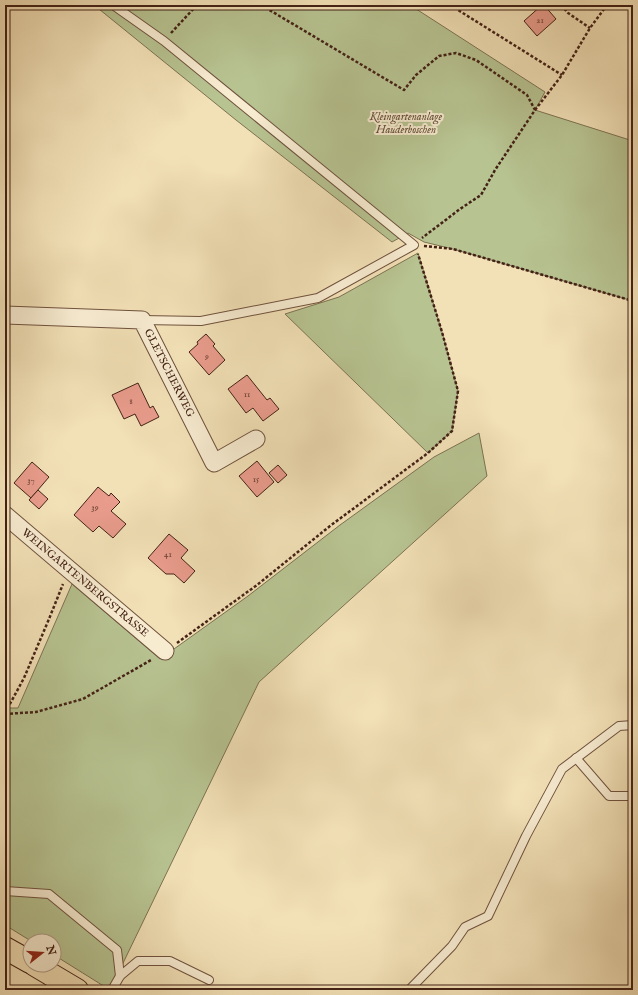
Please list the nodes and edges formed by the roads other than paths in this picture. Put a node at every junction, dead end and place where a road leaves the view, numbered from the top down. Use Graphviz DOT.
graph roads {
  1 [pos="113,5"];
  2 [pos="5,315"];
  3 [pos="142,320"];
  4 [pos="256,439"];
  5 [pos="5,515"];
  6 [pos="165,651"];
  7 [pos="633,725"];
  8 [pos="576,758"];
  9 [pos="633,796"];
  10 [pos="5,891"];
  11 [pos="5,948"];
  12 [pos="22,958"];
  13 [pos="48,973"];
  14 [pos="120,976"];
  15 [pos="209,980"];
  16 [pos="77,990"];
  17 [pos="112,990"];
  18 [pos="409,990"];
  1 -- 3 [label="lane"];
  2 -- 3 [label="street, GLETSCHERWEG"];
  3 -- 4 [label="street, GLETSCHERWEG"];
  5 -- 6 [label="street, WEINGARTENBERGSTRASSE"];
  7 -- 8 [label="lane"];
  8 -- 9 [label="lane"];
  8 -- 18 [label="lane"];
  10 -- 14 [label="lane"];
  11 -- 12 [label="main road"];
  13 -- 16 [label="main road"];
  14 -- 15 [label="lane"];
  14 -- 17 [label="lane"];
}
